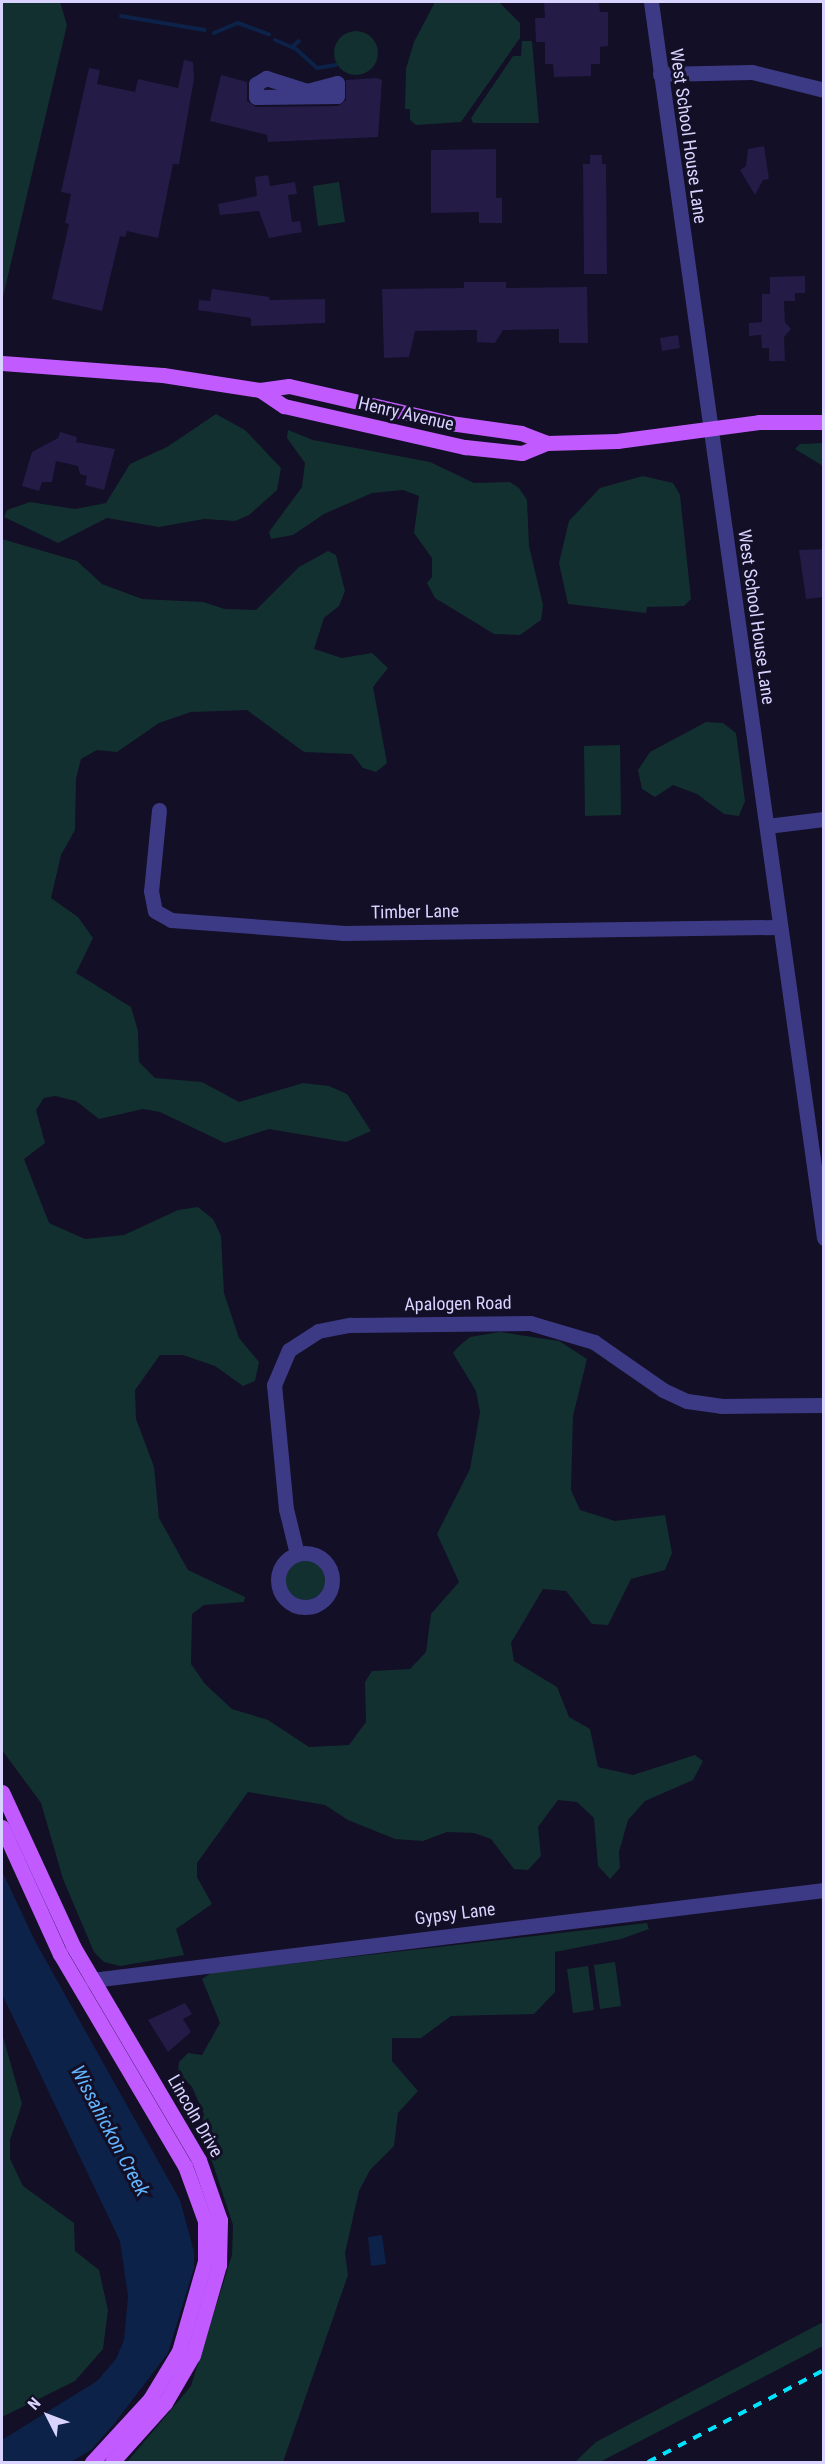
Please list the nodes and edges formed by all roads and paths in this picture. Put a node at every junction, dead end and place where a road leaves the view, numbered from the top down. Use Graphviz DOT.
graph roads {
  1 [pos="651,2"];
  2 [pos="660,74"];
  3 [pos="824,90"];
  4 [pos="262,97"];
  5 [pos="2,363"];
  6 [pos="260,390"];
  7 [pos="824,422"];
  8 [pos="710,428"];
  9 [pos="547,443"];
  10 [pos="159,810"];
  11 [pos="824,819"];
  12 [pos="766,826"];
  13 [pos="780,927"];
  14 [pos="824,1238"];
  15 [pos="824,1405"];
  16 [pos="297,1554"];
  17 [pos="2,1792"];
  18 [pos="2,1827"];
  19 [pos="824,1890"];
  20 [pos="92,1980"];
  21 [pos="92,2463"];
  22 [pos="112,2463"];
  1 -- 2 [label="street, West School House Lane"];
  2 -- 3 [label="street"];
  2 -- 8 [label="street, West School House Lane"];
  4 -- 4 [label="street"];
  5 -- 6 [label="main road, Henry Avenue"];
  6 -- 9 [label="main road, Henry Avenue"];
  6 -- 9 [label="main road, Henry Avenue"];
  7 -- 8 [label="main road, Henry Avenue"];
  8 -- 9 [label="main road, Henry Avenue"];
  8 -- 12 [label="street, West School House Lane"];
  10 -- 13 [label="street, Timber Lane"];
  11 -- 12 [label="street"];
  12 -- 13 [label="street, West School House Lane"];
  13 -- 14 [label="street, West School House Lane"];
  15 -- 16 [label="street, Apalogen Road"];
  17 -- 20 [label="main road, Lincoln Drive"];
  18 -- 21 [label="main road, Lincoln Drive"];
  19 -- 20 [label="street, Gypsy Lane"];
  20 -- 22 [label="main road, Lincoln Drive"];
}
